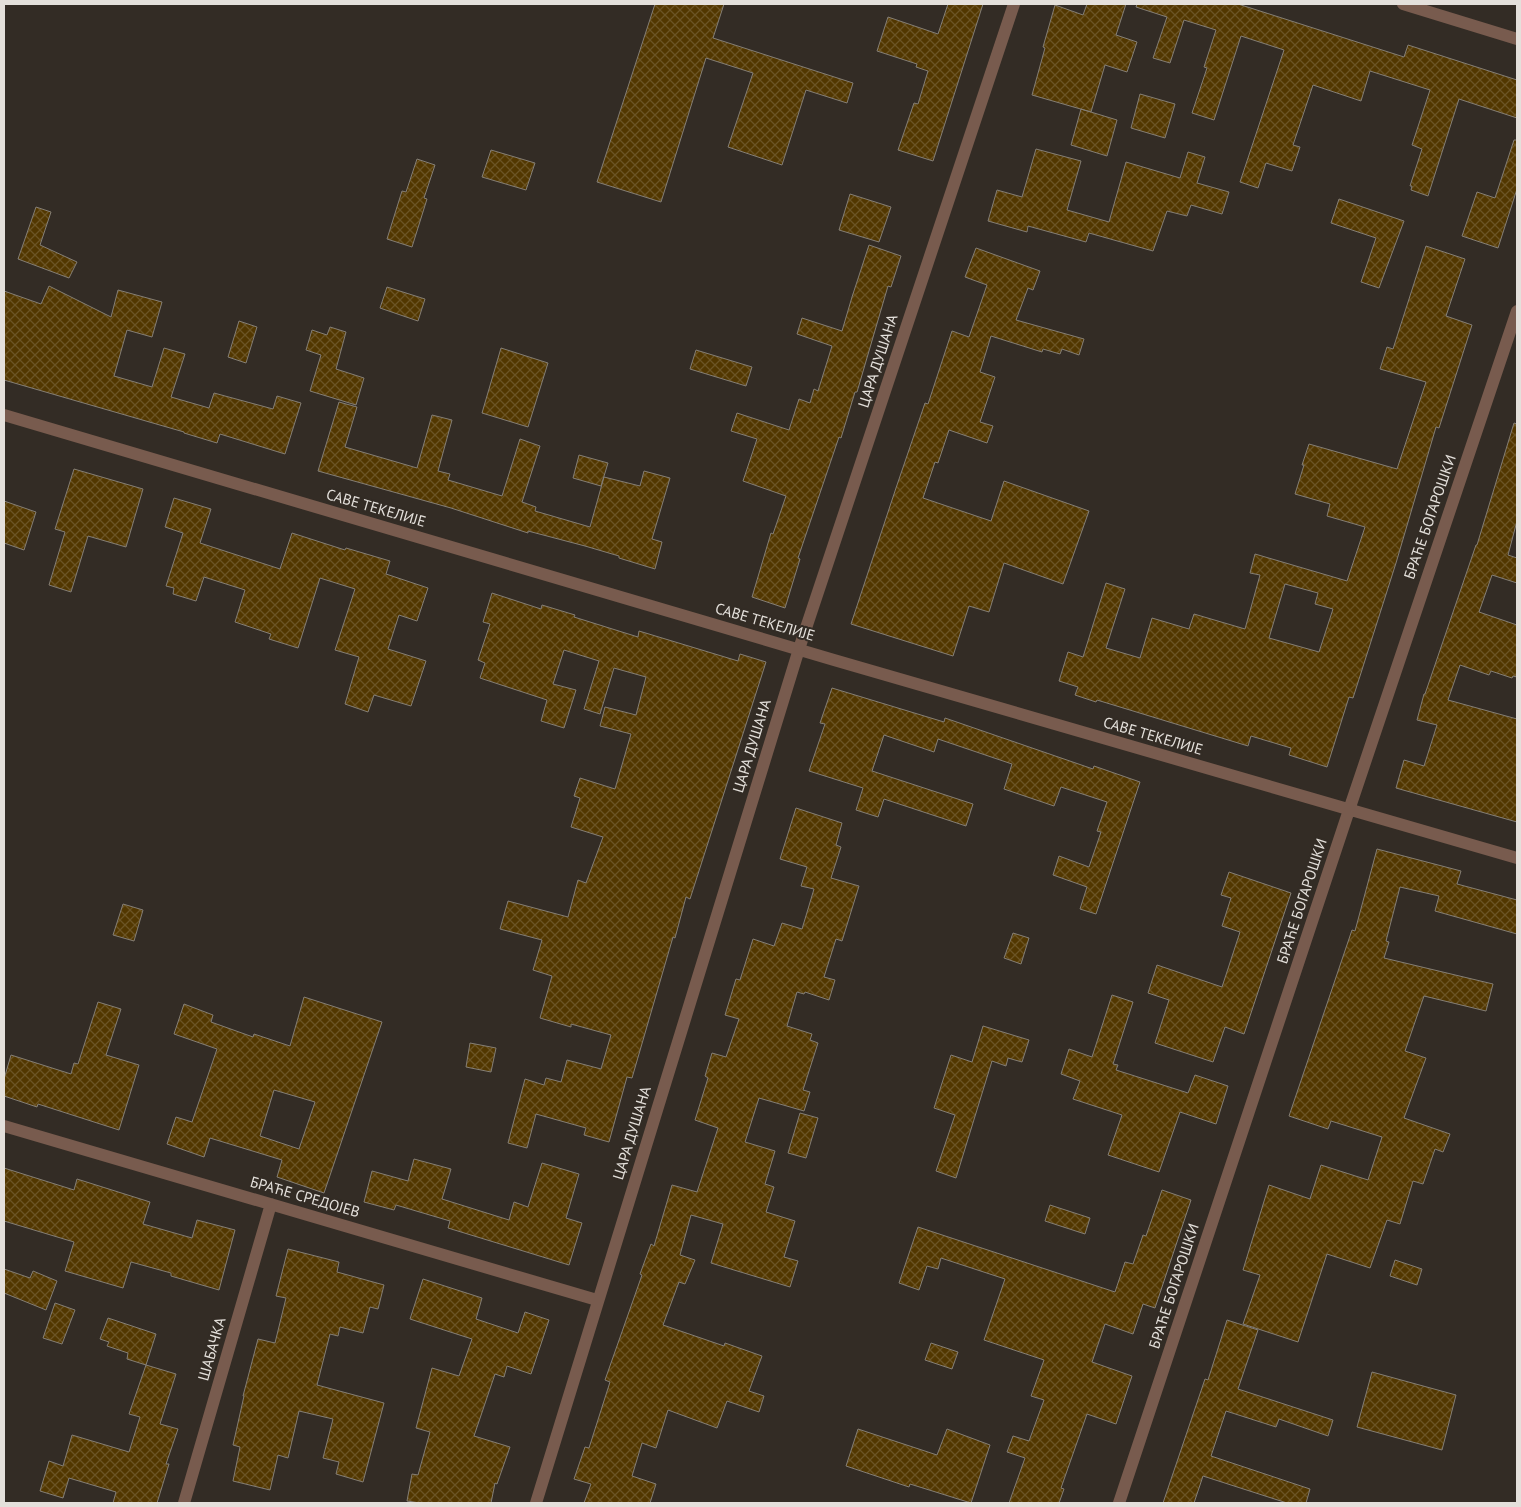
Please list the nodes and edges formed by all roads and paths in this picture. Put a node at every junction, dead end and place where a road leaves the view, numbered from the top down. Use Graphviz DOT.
graph roads {
  1 [pos="1014,4"];
  2 [pos="1403,4"];
  3 [pos="1517,39"];
  4 [pos="1517,311"];
  5 [pos="4,414"];
  6 [pos="799,649"];
  7 [pos="1349,810"];
  8 [pos="1517,858"];
  9 [pos="4,1126"];
  10 [pos="271,1204"];
  11 [pos="597,1300"];
  12 [pos="184,1503"];
  13 [pos="536,1503"];
  14 [pos="1119,1503"];
  1 -- 6 [label="street, ЦАРА ДУШАНА"];
  2 -- 3 [label="street"];
  4 -- 7 [label="street, БРАЋЕ БОГАРОШКИ"];
  5 -- 6 [label="street, САВЕ ТЕКЕЛИЈЕ"];
  6 -- 7 [label="street, САВЕ ТЕКЕЛИЈЕ"];
  6 -- 11 [label="street, ЦАРА ДУШАНА"];
  7 -- 8 [label="street, САВЕ ТЕКЕЛИЈЕ"];
  7 -- 14 [label="street, БРАЋЕ БОГАРОШКИ"];
  9 -- 10 [label="street, БРАЋЕ СРЕДОЈЕВ"];
  10 -- 11 [label="street, БРАЋЕ СРЕДОЈЕВ"];
  10 -- 12 [label="street, ШАБАЧКА"];
  11 -- 13 [label="street, ЦАРА ДУШАНА"];
}
